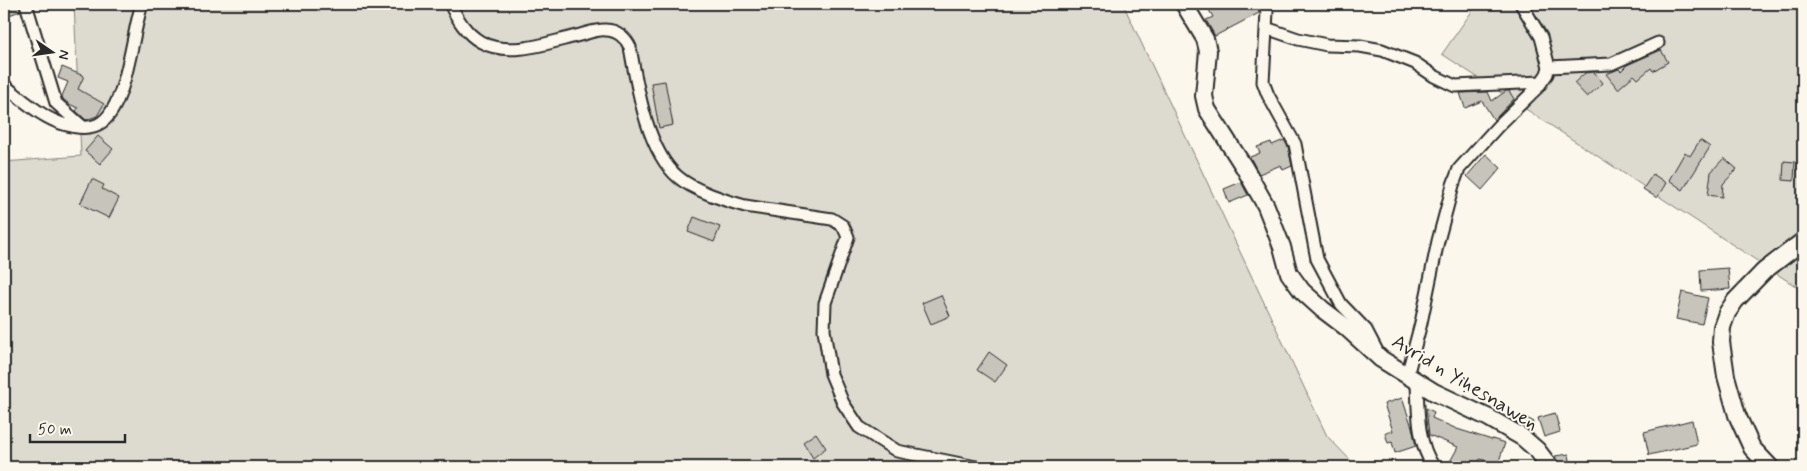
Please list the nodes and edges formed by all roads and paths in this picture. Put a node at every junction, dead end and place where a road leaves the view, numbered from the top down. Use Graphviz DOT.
graph roads {
  1 [pos="26,4"];
  2 [pos="142,4"];
  3 [pos="450,4"];
  4 [pos="1184,4"];
  5 [pos="1264,4"];
  6 [pos="1521,4"];
  7 [pos="1266,28"];
  8 [pos="1658,43"];
  9 [pos="1549,67"];
  10 [pos="1541,82"];
  11 [pos="4,85"];
  12 [pos="83,127"];
  13 [pos="1803,241"];
  14 [pos="1381,359"];
  15 [pos="1412,379"];
  16 [pos="976,467"];
  17 [pos="1434,467"];
  18 [pos="1550,467"];
  19 [pos="1770,467"];
  1 -- 12 [label="street"];
  2 -- 12 [label="street"];
  3 -- 16 [label="street"];
  4 -- 14 [label="street, Avrid n Yiḥesnawen"];
  5 -- 7 [label="street"];
  6 -- 9 [label="street"];
  7 -- 10 [label="street"];
  7 -- 14 [label="street"];
  8 -- 9 [label="street"];
  9 -- 10 [label="street"];
  10 -- 15 [label="street"];
  11 -- 12 [label="street"];
  13 -- 19 [label="street"];
  14 -- 15 [label="street, Avrid n Yiḥesnawen"];
  15 -- 17 [label="street"];
  15 -- 18 [label="street, Avrid n Yiḥesnawen"];
}
